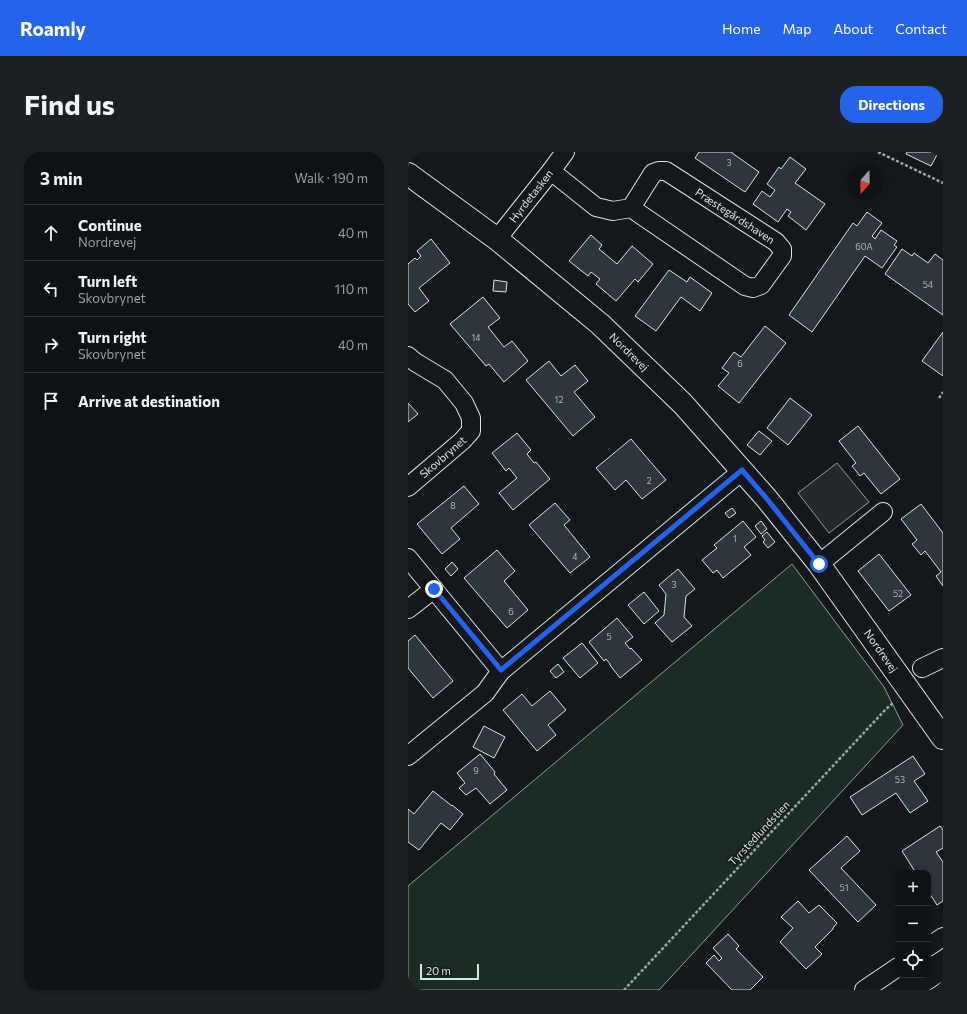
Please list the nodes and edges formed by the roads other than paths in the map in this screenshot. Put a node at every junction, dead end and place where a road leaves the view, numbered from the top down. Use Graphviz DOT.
graph roads {
  1 [pos="565,152"];
  2 [pos="551,171"];
  3 [pos="408,174"];
  4 [pos="631,208"];
  5 [pos="497,239"];
  6 [pos="408,356"];
  7 [pos="742,470"];
  8 [pos="408,487"];
  9 [pos="883,512"];
  10 [pos="408,558"];
  11 [pos="819,564"];
  12 [pos="434,589"];
  13 [pos="408,609"];
  14 [pos="943,658"];
  15 [pos="922,668"];
  16 [pos="501,670"];
  17 [pos="943,738"];
  18 [pos="408,756"];
  19 [pos="943,937"];
  20 [pos="931,945"];
  21 [pos="895,969"];
  22 [pos="864,990"];
  1 -- 2 [label="street, Hyrdetasken"];
  2 -- 4 [label="street"];
  2 -- 5 [label="street, Hyrdetasken"];
  3 -- 5 [label="street, Nordrevej"];
  4 -- 4 [label="street, Præstegårdshaven"];
  5 -- 7 [label="street, Nordrevej"];
  6 -- 8 [label="street, Skovbrynet"];
  7 -- 11 [label="street, Nordrevej"];
  7 -- 16 [label="street"];
  9 -- 11 [label="street"];
  10 -- 12 [label="street"];
  11 -- 17 [label="street, Nordrevej"];
  12 -- 13 [label="street"];
  12 -- 16 [label="street"];
  14 -- 15 [label="street"];
  16 -- 18 [label="street"];
  19 -- 20 [label="street"];
  21 -- 22 [label="street"];
}
